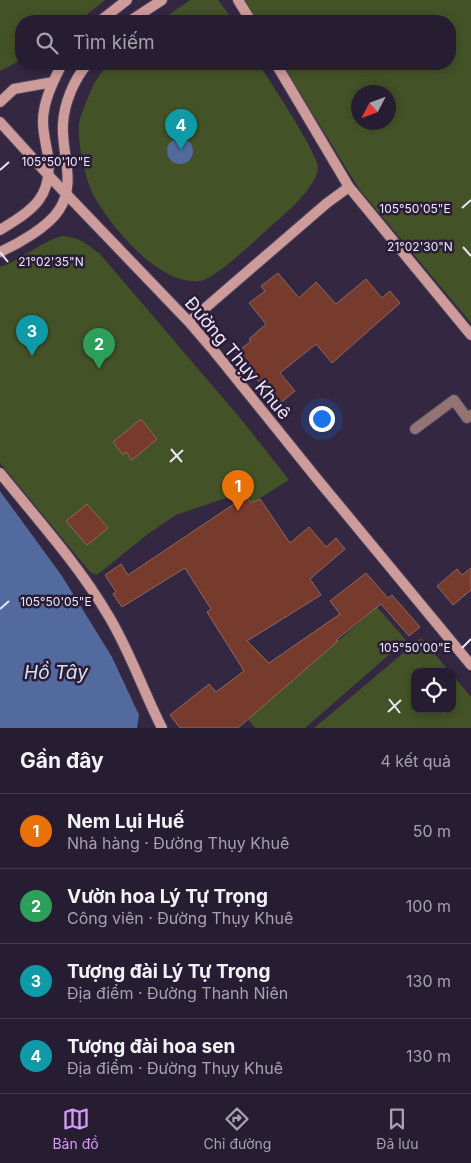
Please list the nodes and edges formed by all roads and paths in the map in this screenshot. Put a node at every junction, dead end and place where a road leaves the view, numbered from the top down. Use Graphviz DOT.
graph roads {
  1 [pos="127,0"];
  2 [pos="162,0"];
  3 [pos="238,0"];
  4 [pos="108,15"];
  5 [pos="139,15"];
  6 [pos="247,15"];
  7 [pos="59,70"];
  8 [pos="83,70"];
  9 [pos="280,70"];
  10 [pos="53,82"];
  11 [pos="0,102"];
  12 [pos="0,122"];
  13 [pos="49,176"];
  14 [pos="349,187"];
  15 [pos="66,194"];
  16 [pos="0,230"];
  17 [pos="0,252"];
  18 [pos="189,322"];
  19 [pos="471,335"];
  20 [pos="471,415"];
  21 [pos="415,429"];
  22 [pos="0,473"];
  23 [pos="471,666"];
  24 [pos="162,728"];
  1 -- 4 [label="main road"];
  2 -- 5 [label="main road"];
  3 -- 6 [label="main road"];
  7 -- 10 [label="main road"];
  8 -- 15 [label="main road"];
  9 -- 14 [label="main road"];
  10 -- 11 [label="main road"];
  10 -- 13 [label="main road"];
  12 -- 13 [label="main road, Đường Thụy Khuê"];
  13 -- 15 [label="main road, Đường Thụy Khuê"];
  13 -- 16 [label="main road"];
  14 -- 18 [label="main road"];
  14 -- 19 [label="main road"];
  15 -- 17 [label="main road"];
  15 -- 18 [label="main road, Đường Thụy Khuê"];
  18 -- 23 [label="main road, Đường Thụy Khuê"];
  20 -- 21 [label="street"];
  22 -- 24 [label="main road"];
}
